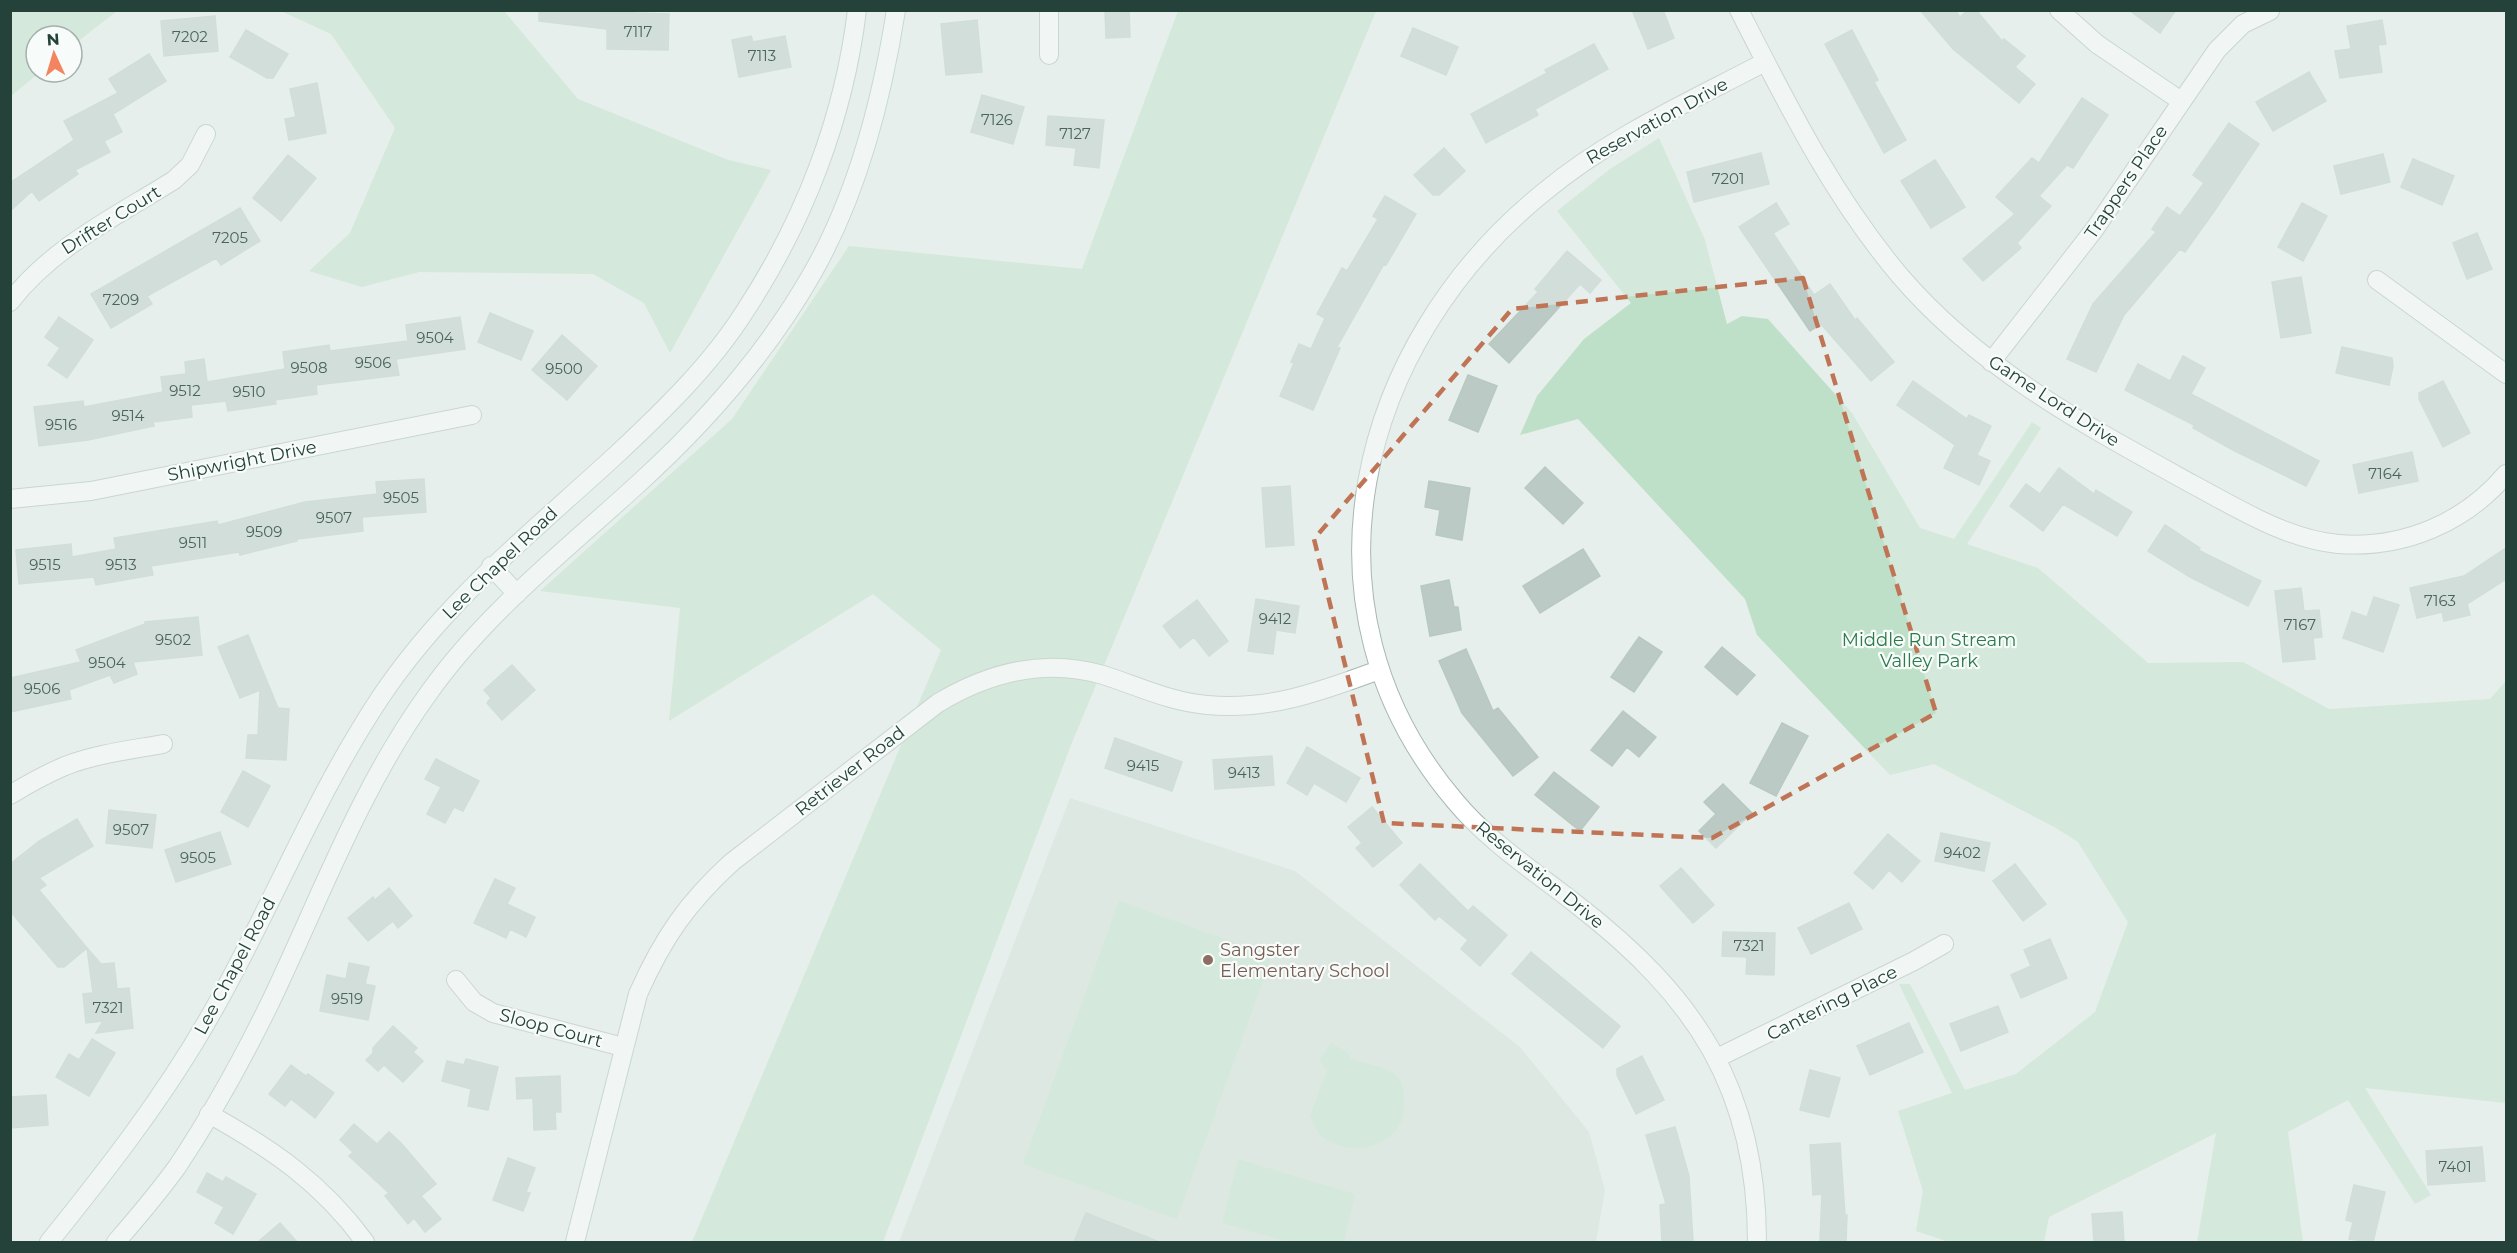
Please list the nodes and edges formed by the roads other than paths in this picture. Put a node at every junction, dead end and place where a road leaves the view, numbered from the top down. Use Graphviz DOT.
graph roads {
  1 [pos="857,10"];
  2 [pos="896,10"];
  3 [pos="1049,10"];
  4 [pos="1739,10"];
  5 [pos="2059,10"];
  6 [pos="2270,11"];
  7 [pos="1049,55"];
  8 [pos="1765,62"];
  9 [pos="2181,101"];
  10 [pos="206,134"];
  11 [pos="2377,280"];
  12 [pos="10,302"];
  13 [pos="1990,362"];
  14 [pos="2506,374"];
  15 [pos="472,415"];
  16 [pos="2506,474"];
  17 [pos="10,499"];
  18 [pos="491,566"];
  19 [pos="517,594"];
  20 [pos="1379,670"];
  21 [pos="163,744"];
  22 [pos="10,795"];
  23 [pos="1944,944"];
  24 [pos="456,980"];
  25 [pos="623,1047"];
  26 [pos="1718,1058"];
  27 [pos="209,1114"];
  28 [pos="49,1242"];
  29 [pos="117,1242"];
  30 [pos="365,1242"];
  31 [pos="575,1242"];
  32 [pos="1757,1242"];
  1 -- 18 [label="street, Lee Chapel Road"];
  2 -- 19 [label="street, Lee Chapel Road"];
  3 -- 7 [label="street"];
  4 -- 8 [label="street, Game Lord Drive"];
  5 -- 9 [label="street"];
  6 -- 9 [label="street, Trappers Place"];
  8 -- 13 [label="street, Game Lord Drive"];
  8 -- 20 [label="street, Reservation Drive"];
  9 -- 13 [label="street, Trappers Place"];
  10 -- 12 [label="street, Drifter Court"];
  11 -- 14 [label="street"];
  13 -- 16 [label="street, Game Lord Drive"];
  15 -- 17 [label="street, Shipwright Drive"];
  18 -- 19 [label="street"];
  18 -- 28 [label="street, Lee Chapel Road"];
  19 -- 27 [label="street, Lee Chapel Road"];
  20 -- 25 [label="street, Retriever Road"];
  20 -- 26 [label="street, Reservation Drive"];
  21 -- 22 [label="street"];
  23 -- 26 [label="street, Cantering Place"];
  24 -- 25 [label="street, Sloop Court"];
  25 -- 31 [label="street, Retriever Road"];
  26 -- 32 [label="street, Reservation Drive"];
  27 -- 29 [label="street, Lee Chapel Road"];
  27 -- 30 [label="street"];
}
